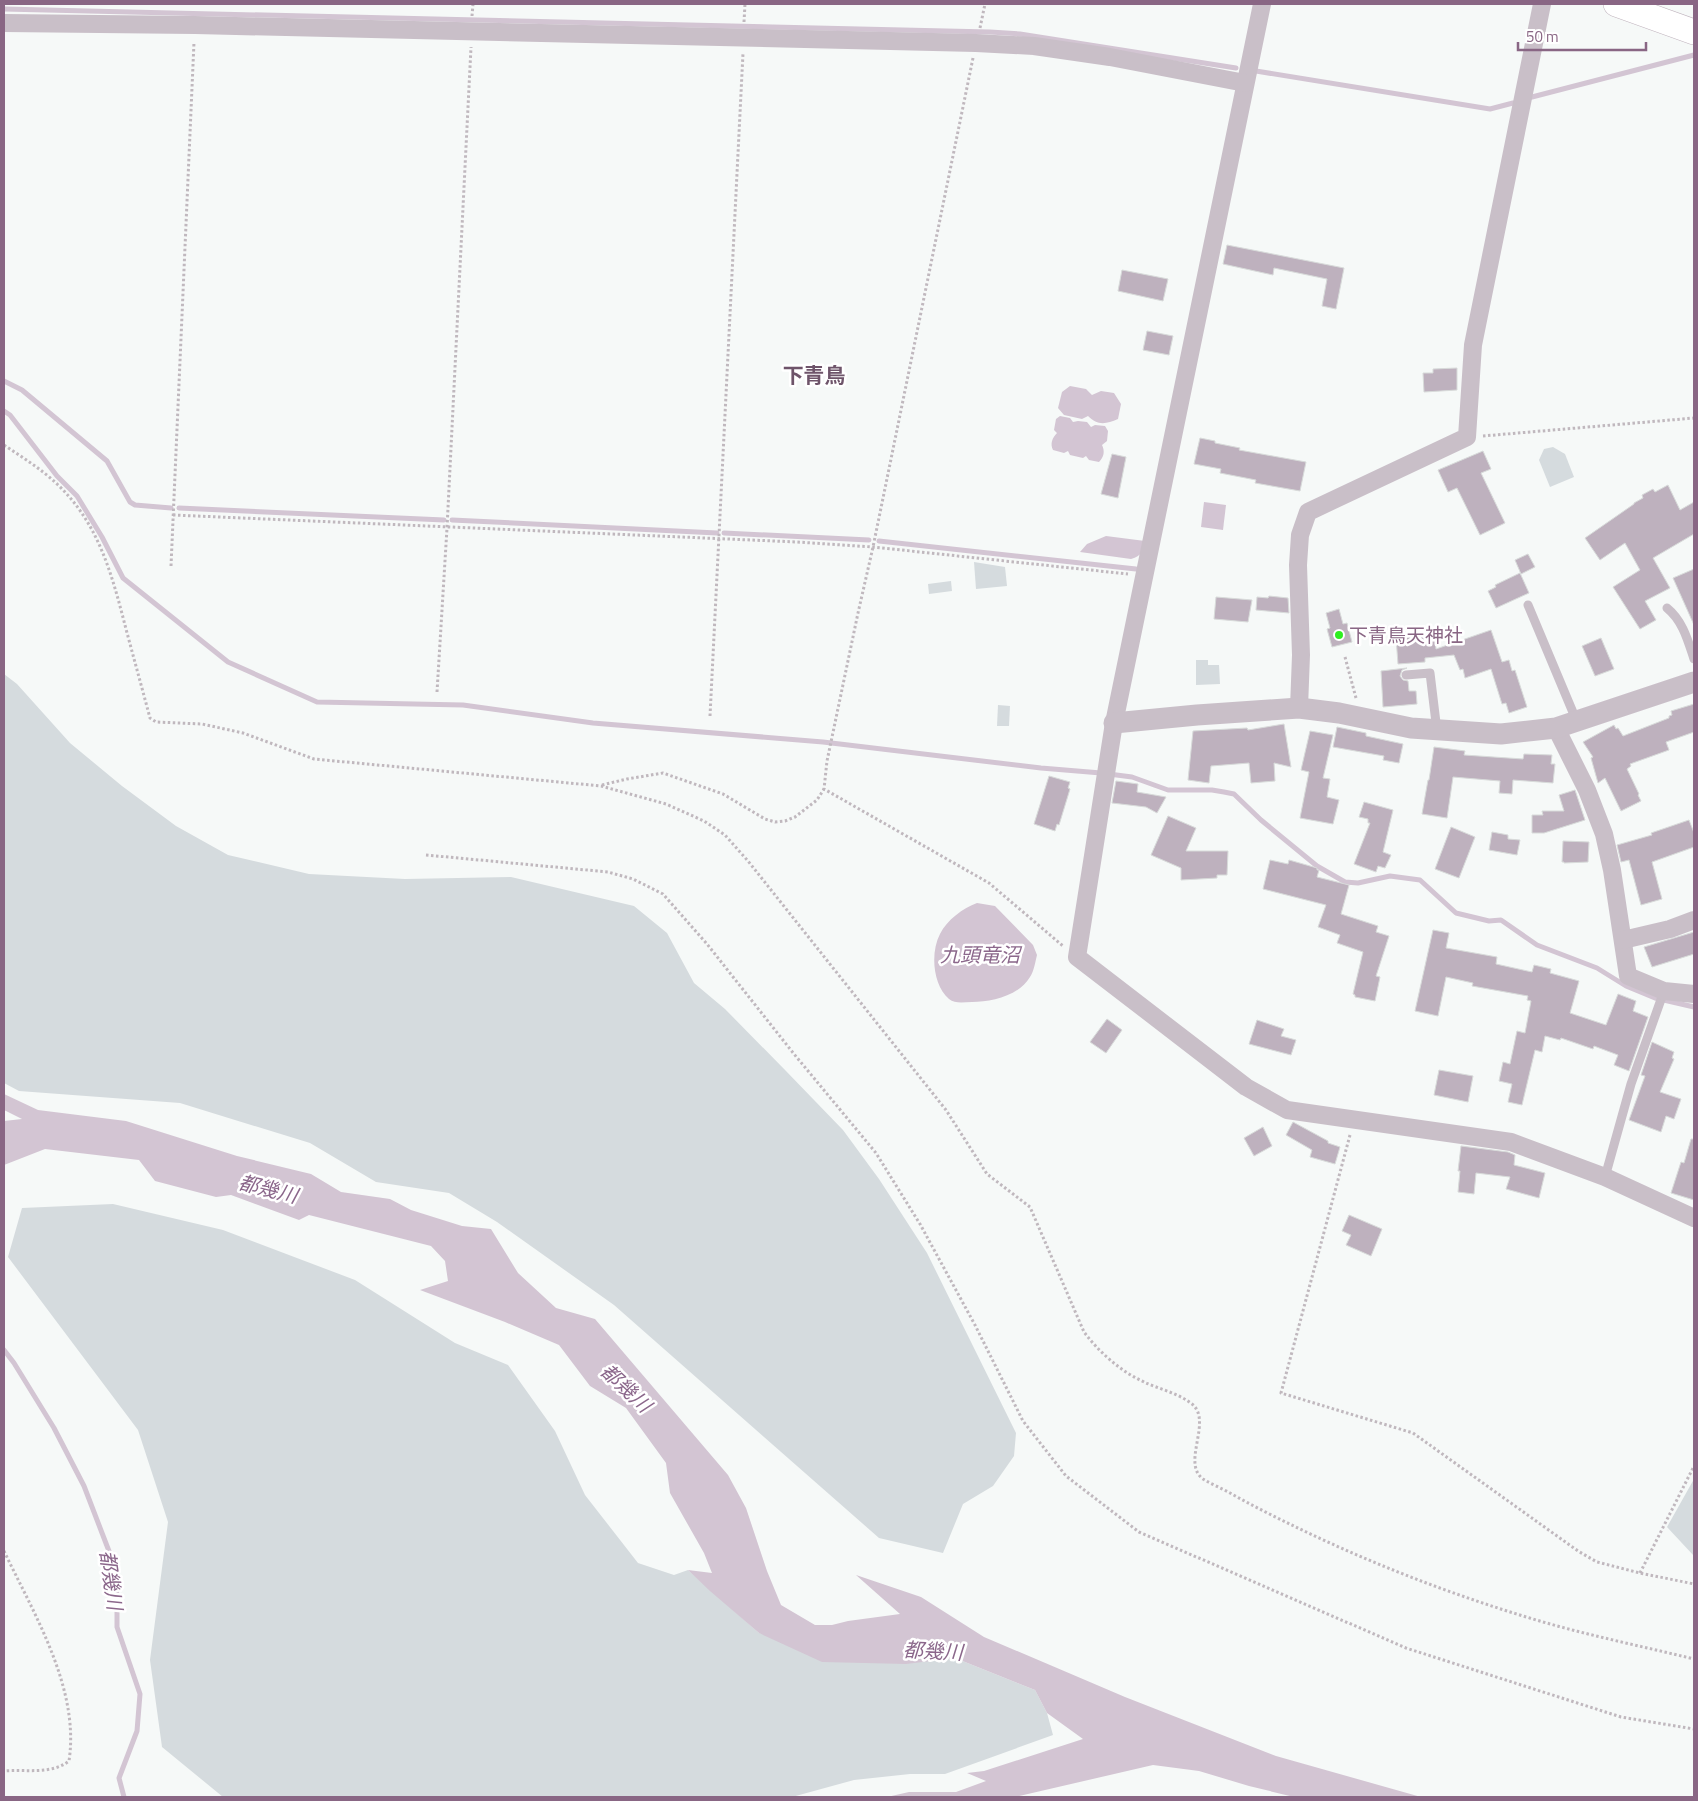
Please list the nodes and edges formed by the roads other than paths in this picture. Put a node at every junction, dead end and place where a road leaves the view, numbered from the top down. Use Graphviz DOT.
graph roads {
  1 [pos="1262,4"];
  2 [pos="1542,4"];
  3 [pos="1616,4"];
  4 [pos="4,23"];
  5 [pos="1694,32"];
  6 [pos="1245,83"];
  7 [pos="1528,605"];
  8 [pos="1667,608"];
  9 [pos="1694,659"];
  10 [pos="1406,675"];
  11 [pos="1694,682"];
  12 [pos="1299,708"];
  13 [pos="1577,722"];
  14 [pos="1114,723"];
  15 [pos="1556,728"];
  16 [pos="1437,731"];
  17 [pos="1694,920"];
  18 [pos="1623,940"];
  19 [pos="1664,991"];
  20 [pos="1694,994"];
  21 [pos="1605,1177"];
  22 [pos="1694,1218"];
  1 -- 6 [label="street"];
  2 -- 12 [label="street"];
  3 -- 5 [label="main road"];
  4 -- 6 [label="street"];
  6 -- 14 [label="street"];
  7 -- 13 [label="lane"];
  8 -- 9 [label="lane"];
  10 -- 16 [label="lane"];
  11 -- 13 [label="street"];
  12 -- 14 [label="street"];
  12 -- 16 [label="street"];
  13 -- 15 [label="street"];
  14 -- 21 [label="street"];
  15 -- 16 [label="street"];
  15 -- 18 [label="street"];
  17 -- 18 [label="street"];
  18 -- 19 [label="street"];
  19 -- 20 [label="street"];
  19 -- 21 [label="lane"];
  21 -- 22 [label="street"];
}
